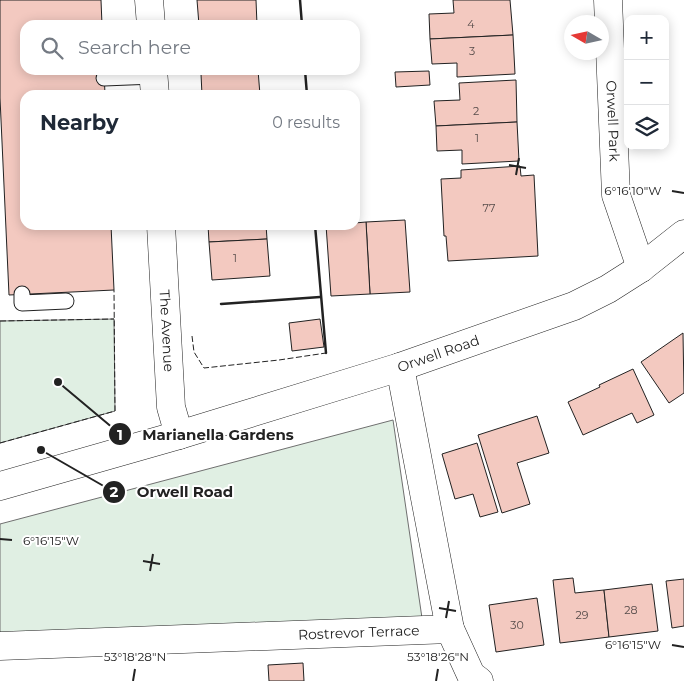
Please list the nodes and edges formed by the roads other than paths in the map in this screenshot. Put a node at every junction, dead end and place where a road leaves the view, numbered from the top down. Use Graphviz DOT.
graph roads {
  1 [pos="149,0"];
  2 [pos="608,0"];
  3 [pos="151,20"];
  4 [pos="104,78"];
  5 [pos="154,80"];
  6 [pos="161,230"];
  7 [pos="684,234"];
  8 [pos="641,268"];
  9 [pos="22,294"];
  10 [pos="66,301"];
  11 [pos="400,366"];
  12 [pos="179,435"];
  13 [pos="0,486"];
  14 [pos="450,629"];
  15 [pos="0,646"];
  16 [pos="479,681"];
  1 -- 3 [label="street"];
  2 -- 8 [label="street, Orwell Park"];
  4 -- 5 [label="lane"];
  6 -- 12 [label="street, The Avenue"];
  7 -- 8 [label="street, Orwell Road"];
  8 -- 11 [label="street, Orwell Road"];
  9 -- 10 [label="lane"];
  11 -- 12 [label="street, Orwell Road"];
  11 -- 14 [label="street"];
  12 -- 13 [label="street, Orwell Road"];
  14 -- 15 [label="street, Rostrevor Terrace"];
  14 -- 16 [label="street"];
}
